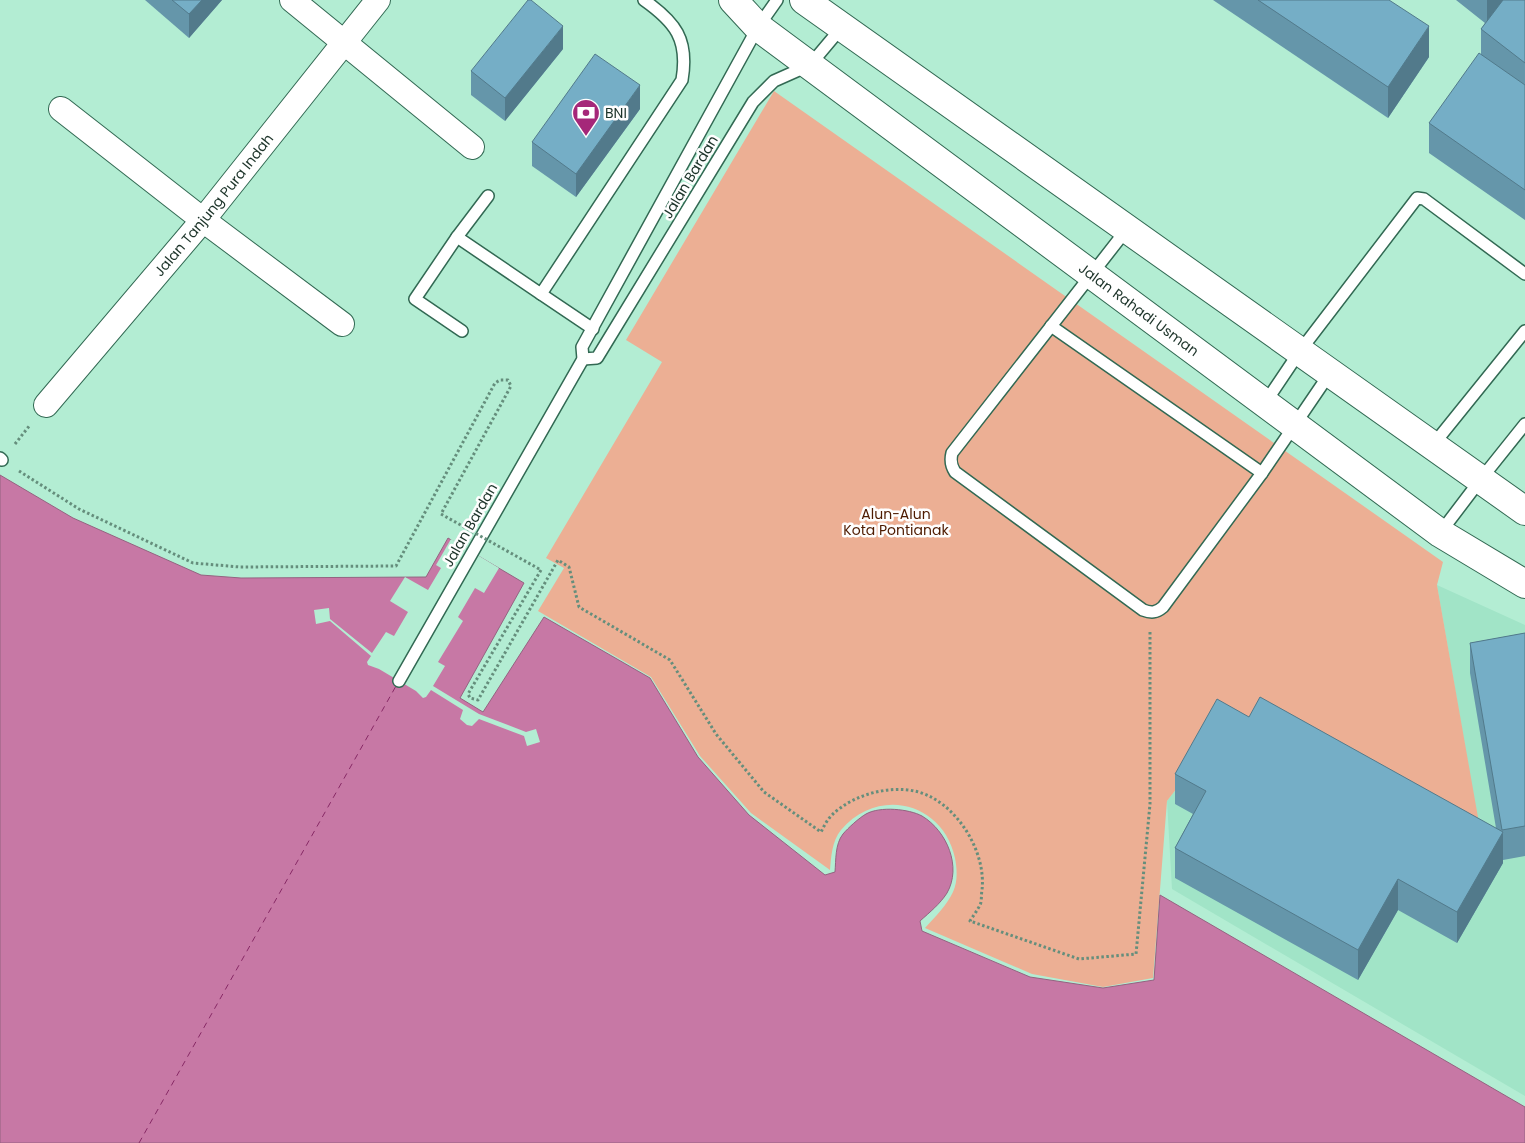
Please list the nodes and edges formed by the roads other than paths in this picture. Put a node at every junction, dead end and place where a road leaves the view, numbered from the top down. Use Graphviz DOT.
graph roads {
  1 [pos="292,0"];
  2 [pos="378,0"];
  3 [pos="644,0"];
  4 [pos="732,0"];
  5 [pos="777,0"];
  6 [pos="804,0"];
  7 [pos="758,27"];
  8 [pos="842,27"];
  9 [pos="344,44"];
  10 [pos="810,65"];
  11 [pos="61,109"];
  12 [pos="472,147"];
  13 [pos="488,196"];
  14 [pos="203,220"];
  15 [pos="1127,229"];
  16 [pos="457,238"];
  17 [pos="1091,274"];
  18 [pos="1525,274"];
  19 [pos="541,294"];
  20 [pos="342,324"];
  21 [pos="1051,326"];
  22 [pos="593,329"];
  23 [pos="1525,331"];
  24 [pos="462,332"];
  25 [pos="1300,352"];
  26 [pos="584,359"];
  27 [pos="1330,373"];
  28 [pos="1265,403"];
  29 [pos="46,405"];
  30 [pos="1525,424"];
  31 [pos="1295,425"];
  32 [pos="1432,445"];
  33 [pos="1262,473"];
  34 [pos="1480,479"];
  35 [pos="1525,511"];
  36 [pos="1440,533"];
  37 [pos="1525,584"];
  38 [pos="399,681"];
  1 -- 9 [label="street"];
  2 -- 9 [label="street, Jalan Tanjung Pura Indah"];
  3 -- 19 [label="lane"];
  4 -- 7 [label="highway, Jalan Rahadi Usman"];
  5 -- 7 [label="lane, Jalan Bardan"];
  6 -- 8 [label="highway"];
  7 -- 10 [label="highway, Jalan Rahadi Usman"];
  7 -- 22 [label="lane, Jalan Bardan"];
  8 -- 10 [label="lane, Jalan Bardan"];
  8 -- 15 [label="highway"];
  9 -- 12 [label="street"];
  9 -- 14 [label="street, Jalan Tanjung Pura Indah"];
  10 -- 17 [label="highway, Jalan Rahadi Usman"];
  10 -- 26 [label="lane, Jalan Bardan"];
  11 -- 14 [label="street"];
  13 -- 16 [label="lane"];
  14 -- 20 [label="street"];
  14 -- 29 [label="street, Jalan Tanjung Pura Indah"];
  15 -- 17 [label="lane"];
  15 -- 25 [label="highway"];
  16 -- 19 [label="lane"];
  16 -- 24 [label="lane"];
  17 -- 21 [label="lane"];
  17 -- 28 [label="highway, Jalan Rahadi Usman"];
  18 -- 25 [label="lane"];
  19 -- 22 [label="lane"];
  21 -- 33 [label="lane"];
  21 -- 33 [label="lane"];
  22 -- 26 [label="lane, Jalan Bardan"];
  23 -- 32 [label="lane"];
  25 -- 27 [label="highway"];
  25 -- 28 [label="lane"];
  26 -- 38 [label="lane, Jalan Bardan"];
  27 -- 31 [label="lane"];
  27 -- 32 [label="highway"];
  28 -- 31 [label="highway, Jalan Rahadi Usman"];
  30 -- 34 [label="lane"];
  31 -- 33 [label="lane"];
  31 -- 36 [label="highway, Jalan Rahadi Usman"];
  32 -- 34 [label="highway"];
  34 -- 35 [label="highway"];
  34 -- 36 [label="lane"];
  36 -- 37 [label="highway, Jalan Rahadi Usman"];
}
